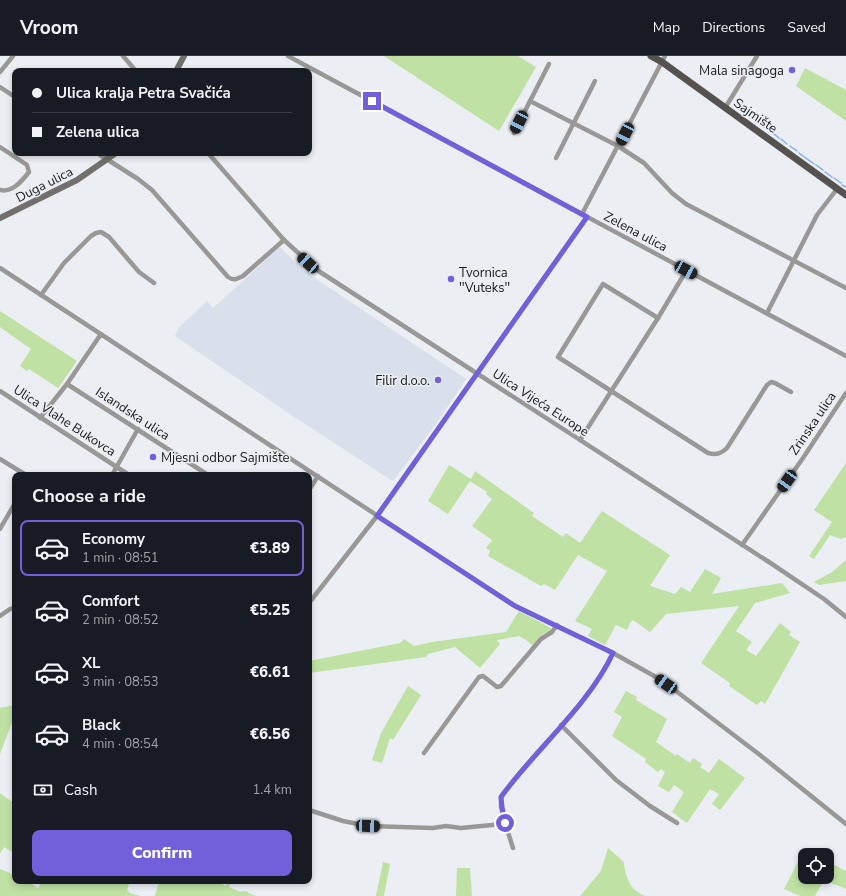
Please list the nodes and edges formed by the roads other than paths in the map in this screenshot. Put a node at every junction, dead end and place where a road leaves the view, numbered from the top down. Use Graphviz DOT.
graph roads {
  1 [pos="13,56"];
  2 [pos="123,56"];
  3 [pos="184,56"];
  4 [pos="288,56"];
  5 [pos="651,56"];
  6 [pos="757,56"];
  7 [pos="663,59"];
  8 [pos="549,64"];
  9 [pos="133,68"];
  10 [pos="178,68"];
  11 [pos="310,68"];
  12 [pos="312,69"];
  13 [pos="0,72"];
  14 [pos="595,81"];
  15 [pos="0,87"];
  16 [pos="12,95"];
  17 [pos="530,101"];
  18 [pos="725,108"];
  19 [pos="573,123"];
  20 [pos="514,133"];
  21 [pos="618,146"];
  22 [pos="0,147"];
  23 [pos="12,155"];
  24 [pos="14,156"];
  25 [pos="102,156"];
  26 [pos="113,156"];
  27 [pos="211,156"];
  28 [pos="556,158"];
  29 [pos="108,160"];
  30 [pos="837,189"];
  31 [pos="0,190"];
  32 [pos="846,195"];
  33 [pos="585,215"];
  34 [pos="0,218"];
  35 [pos="284,240"];
  36 [pos="795,261"];
  37 [pos="0,268"];
  38 [pos="686,270"];
  39 [pos="154,283"];
  40 [pos="846,288"];
  41 [pos="41,295"];
  42 [pos="767,313"];
  43 [pos="658,318"];
  44 [pos="101,334"];
  45 [pos="846,356"];
  46 [pos="477,374"];
  47 [pos="67,384"];
  48 [pos="0,391"];
  49 [pos="611,391"];
  50 [pos="790,392"];
  51 [pos="846,393"];
  52 [pos="40,418"];
  53 [pos="138,429"];
  54 [pos="580,440"];
  55 [pos="0,459"];
  56 [pos="117,467"];
  57 [pos="21,472"];
  58 [pos="114,472"];
  59 [pos="124,472"];
  60 [pos="203,472"];
  61 [pos="312,472"];
  62 [pos="312,472"];
  63 [pos="318,476"];
  64 [pos="312,485"];
  65 [pos="12,508"];
  66 [pos="377,516"];
  67 [pos="0,529"];
  68 [pos="742,545"];
  69 [pos="312,599"];
  70 [pos="12,609"];
  71 [pos="0,616"];
  72 [pos="846,617"];
  73 [pos="557,625"];
  74 [pos="613,653"];
  75 [pos="562,725"];
  76 [pos="424,753"];
  77 [pos="312,811"];
  78 [pos="505,823"];
  79 [pos="677,823"];
  80 [pos="846,824"];
  81 [pos="513,848"];
  1 -- 13 [label="street"];
  2 -- 9 [label="street"];
  3 -- 10 [label="main road"];
  4 -- 11 [label="street, Zelena ulica"];
  5 -- 7 [label="main road, Sajmište"];
  6 -- 18 [label="street"];
  7 -- 18 [label="main road, Sajmište"];
  7 -- 21 [label="street"];
  8 -- 17 [label="street"];
  12 -- 33 [label="street, Zelena ulica"];
  14 -- 19 [label="street"];
  15 -- 16 [label="street"];
  17 -- 19 [label="street"];
  17 -- 20 [label="street"];
  18 -- 30 [label="main road, Sajmište"];
  19 -- 21 [label="street"];
  19 -- 28 [label="street"];
  21 -- 33 [label="street"];
  21 -- 36 [label="street"];
  22 -- 23 [label="street"];
  24 -- 31 [label="street"];
  25 -- 29 [label="street"];
  26 -- 29 [label="main road, Duga ulica"];
  27 -- 35 [label="street, Ulica Vijeća Europe"];
  29 -- 34 [label="main road, Duga ulica"];
  29 -- 35 [label="street"];
  30 -- 32 [label="main road, Sajmište"];
  30 -- 36 [label="street"];
  33 -- 38 [label="street, Zelena ulica"];
  33 -- 46 [label="street"];
  35 -- 46 [label="street, Ulica Vijeća Europe"];
  36 -- 40 [label="street"];
  36 -- 42 [label="street"];
  37 -- 41 [label="street"];
  38 -- 42 [label="street, Zelena ulica"];
  38 -- 43 [label="street"];
  39 -- 41 [label="street"];
  41 -- 44 [label="street"];
  42 -- 45 [label="street, Zelena ulica"];
  43 -- 49 [label="street"];
  43 -- 49 [label="street"];
  44 -- 47 [label="street"];
  44 -- 61 [label="street"];
  46 -- 54 [label="street, Ulica Vijeća Europe"];
  46 -- 66 [label="street"];
  47 -- 52 [label="street"];
  47 -- 53 [label="street, Islandska ulica"];
  48 -- 52 [label="street, Ulica Vlahe Bukovca"];
  49 -- 50 [label="street"];
  49 -- 54 [label="street"];
  51 -- 68 [label="street, Zrinska ulica"];
  52 -- 56 [label="street, Ulica Vlahe Bukovca"];
  53 -- 56 [label="street, Ulica Vlahe Bukovca"];
  53 -- 60 [label="street, Islandska ulica"];
  54 -- 68 [label="street, Ulica Vijeća Europe"];
  55 -- 57 [label="street"];
  56 -- 58 [label="street, Ulica Vlahe Bukovca"];
  56 -- 59 [label="street, Ulica Vlahe Bukovca"];
  62 -- 63 [label="street"];
  63 -- 64 [label="street"];
  63 -- 66 [label="street"];
  65 -- 67 [label="street"];
  66 -- 69 [label="street"];
  66 -- 73 [label="street"];
  68 -- 72 [label="street, Ulica Vijeća Europe"];
  70 -- 71 [label="street"];
  73 -- 74 [label="street"];
  73 -- 76 [label="street"];
  74 -- 75 [label="street"];
  74 -- 80 [label="street"];
  75 -- 78 [label="street"];
  75 -- 79 [label="street"];
  77 -- 78 [label="street"];
  78 -- 81 [label="street"];
}
